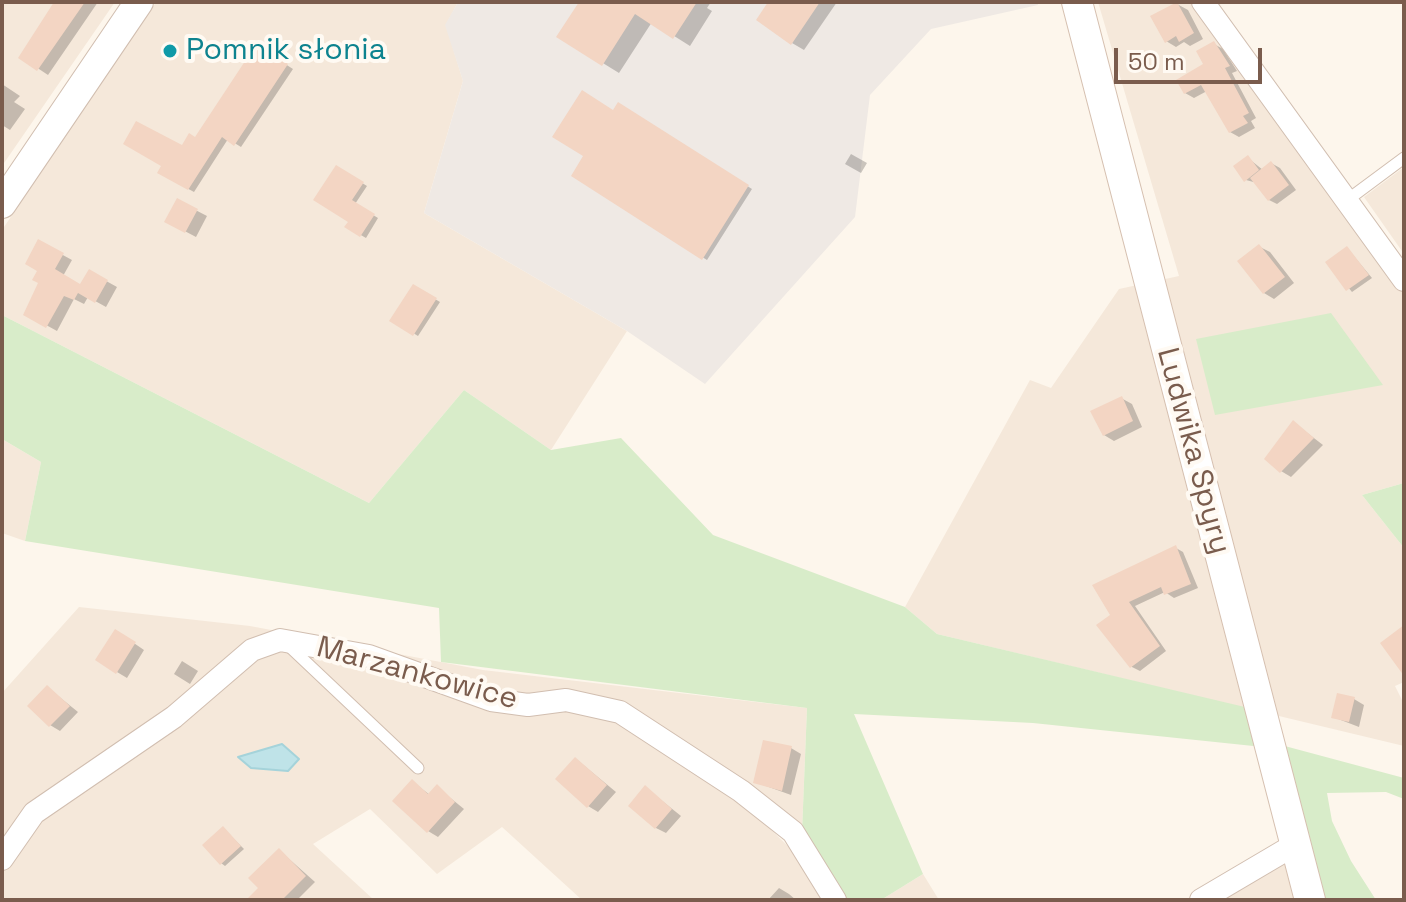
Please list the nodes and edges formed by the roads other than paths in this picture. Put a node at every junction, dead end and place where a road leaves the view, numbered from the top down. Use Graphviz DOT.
graph roads {
  1 [pos="139,2"];
  2 [pos="1077,2"];
  3 [pos="1203,2"];
  4 [pos="1404,158"];
  5 [pos="1346,202"];
  6 [pos="2,204"];
  7 [pos="1404,280"];
  8 [pos="280,640"];
  9 [pos="418,768"];
  10 [pos="1296,844"];
  11 [pos="2,859"];
  12 [pos="835,900"];
  13 [pos="1201,900"];
  14 [pos="1310,900"];
  1 -- 6 [label="street"];
  2 -- 10 [label="main road, Ludwika Spyry"];
  3 -- 5 [label="street"];
  4 -- 5 [label="lane"];
  5 -- 7 [label="street"];
  8 -- 9 [label="lane"];
  8 -- 11 [label="street, Marzankowice"];
  8 -- 12 [label="street, Marzankowice"];
  10 -- 13 [label="street"];
  10 -- 14 [label="main road, Ludwika Spyry"];
}
